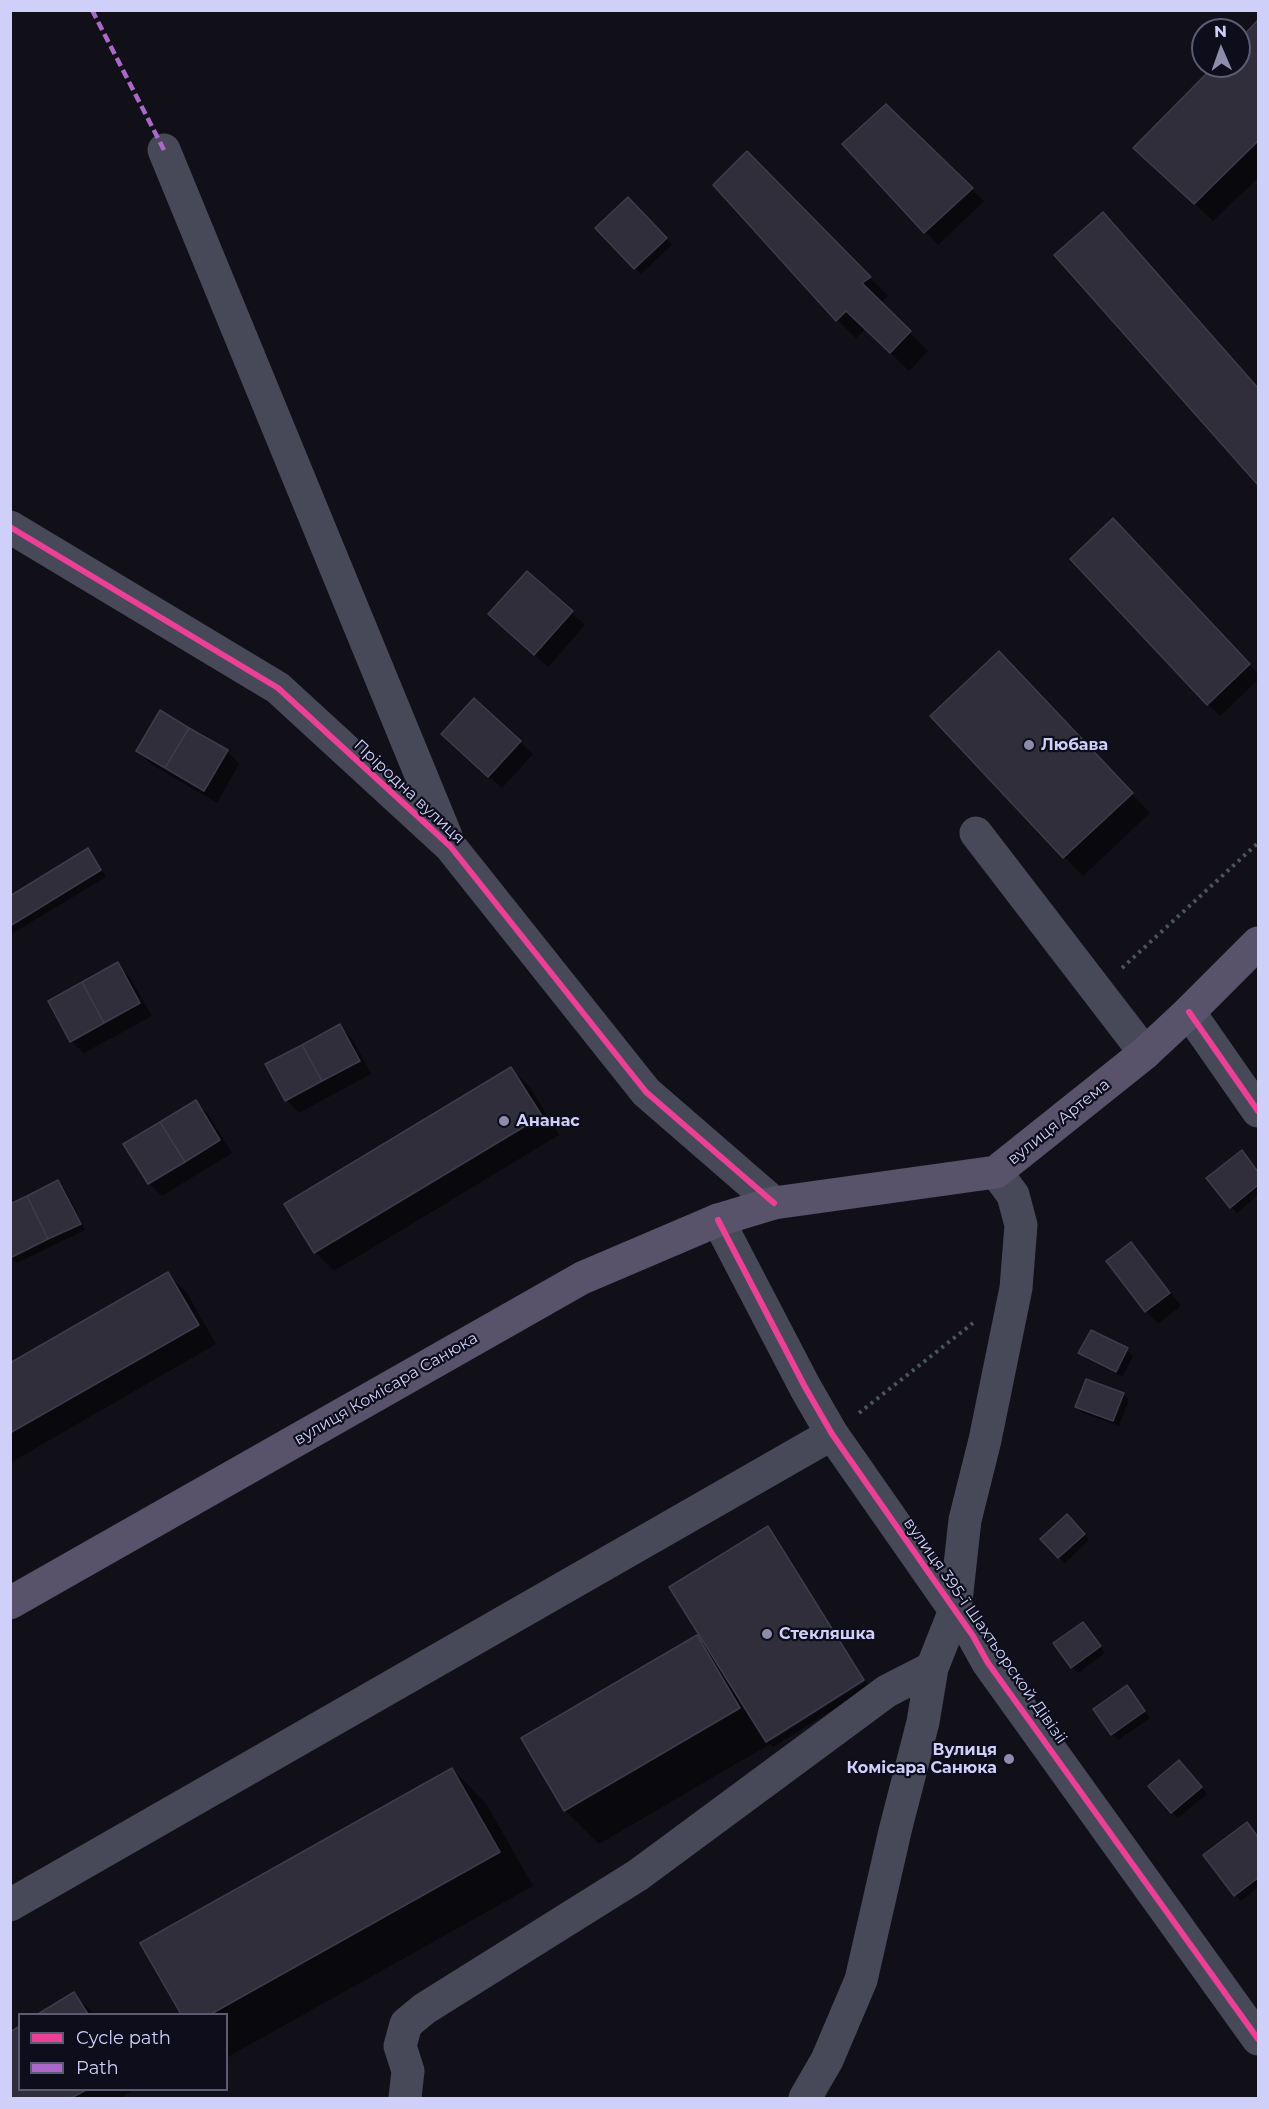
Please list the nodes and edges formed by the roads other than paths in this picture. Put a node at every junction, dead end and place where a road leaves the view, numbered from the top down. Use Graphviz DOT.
graph roads {
  1 [pos="164,150"];
  2 [pos="10,527"];
  3 [pos="976,833"];
  4 [pos="450,846"];
  5 [pos="1258,943"];
  6 [pos="1190,1012"];
  7 [pos="1145,1053"];
  8 [pos="1258,1111"];
  9 [pos="996,1172"];
  10 [pos="774,1203"];
  11 [pos="718,1220"];
  12 [pos="832,1434"];
  13 [pos="10,1603"];
  14 [pos="955,1610"];
  15 [pos="932,1668"];
  16 [pos="10,1905"];
  17 [pos="1258,2039"];
  18 [pos="405,2098"];
  19 [pos="805,2098"];
  1 -- 4 [label="street"];
  2 -- 4 [label="street, Пріродна вулиця"];
  3 -- 7 [label="street"];
  4 -- 10 [label="street, Пріродна вулиця"];
  5 -- 6 [label="main road, вулиця Артема"];
  6 -- 7 [label="main road, вулиця Артема"];
  6 -- 8 [label="street"];
  7 -- 9 [label="main road, вулиця Артема"];
  9 -- 10 [label="main road, вулиця Артема"];
  9 -- 14 [label="street, вулиця 395-ї Шахтьорской Дівізіі"];
  10 -- 11 [label="main road, вулиця Комісара Санюка"];
  11 -- 12 [label="street, вулиця 395-ї Шахтьорской Дівізіі"];
  11 -- 13 [label="main road, вулиця Комісара Санюка"];
  12 -- 14 [label="street, вулиця 395-ї Шахтьорской Дівізіі"];
  12 -- 16 [label="street"];
  14 -- 15 [label="street"];
  14 -- 17 [label="street, вулиця 395-ї Шахтьорской Дівізіі"];
  15 -- 18 [label="street"];
  15 -- 19 [label="street"];
}
